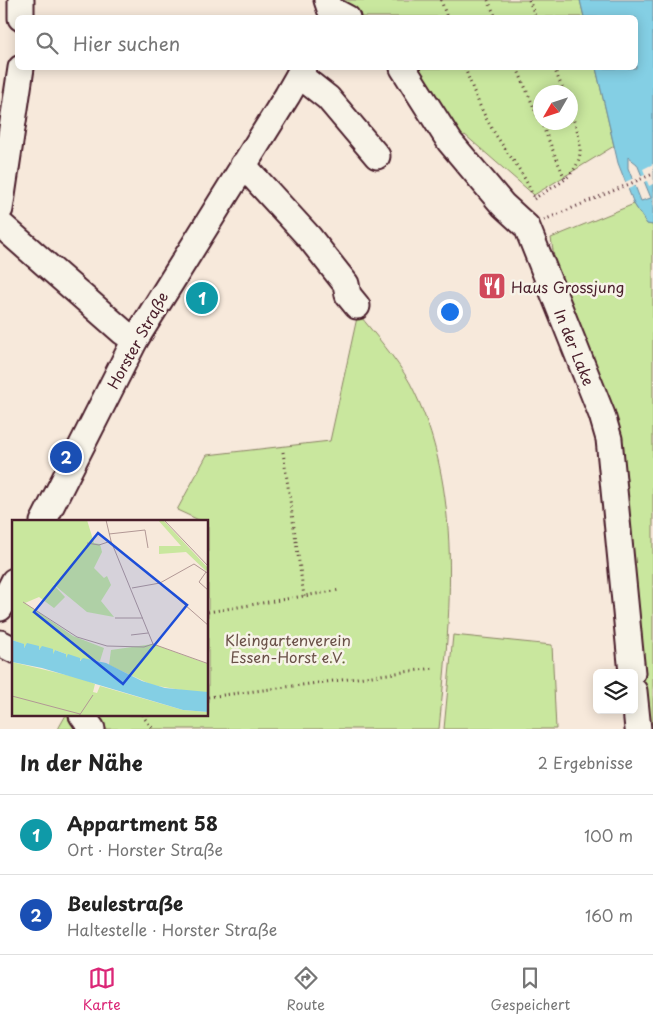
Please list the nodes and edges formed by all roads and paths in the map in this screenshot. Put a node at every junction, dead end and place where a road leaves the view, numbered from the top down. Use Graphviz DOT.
graph roads {
  1 [pos="21,0"];
  2 [pos="441,0"];
  3 [pos="488,0"];
  4 [pos="529,0"];
  5 [pos="21,15"];
  6 [pos="447,15"];
  7 [pos="495,15"];
  8 [pos="535,15"];
  9 [pos="21,70"];
  10 [pos="404,70"];
  11 [pos="466,70"];
  12 [pos="518,70"];
  13 [pos="555,70"];
  14 [pos="301,71"];
  15 [pos="561,85"];
  16 [pos="533,104"];
  17 [pos="544,130"];
  18 [pos="576,130"];
  19 [pos="377,156"];
  20 [pos="243,164"];
  21 [pos="653,174"];
  22 [pos="565,180"];
  23 [pos="0,209"];
  24 [pos="0,224"];
  25 [pos="527,228"];
  26 [pos="357,306"];
  27 [pos="135,340"];
  28 [pos="283,452"];
  29 [pos="44,520"];
  30 [pos="12,584"];
  31 [pos="340,590"];
  32 [pos="304,596"];
  33 [pos="0,608"];
  34 [pos="209,612"];
  35 [pos="0,643"];
  36 [pos="12,649"];
  37 [pos="435,668"];
  38 [pos="632,669"];
  39 [pos="209,697"];
  40 [pos="636,714"];
  41 [pos="83,716"];
  42 [pos="143,716"];
  43 [pos="92,729"];
  44 [pos="152,729"];
  45 [pos="638,729"];
  1 -- 5 [label="street"];
  2 -- 6 [label="path"];
  3 -- 7 [label="path"];
  4 -- 8 [label="path"];
  9 -- 23 [label="street"];
  10 -- 25 [label="street, In der Lake"];
  11 -- 22 [label="path"];
  12 -- 16 [label="path"];
  13 -- 15 [label="path"];
  14 -- 19 [label="street"];
  14 -- 20 [label="street, Horster Straße"];
  17 -- 22 [label="path"];
  18 -- 22 [label="path"];
  20 -- 26 [label="street"];
  20 -- 27 [label="street, Horster Straße"];
  21 -- 25 [label="path"];
  24 -- 27 [label="street"];
  25 -- 38 [label="street, In der Lake"];
  27 -- 29 [label="street, Horster Straße"];
  28 -- 32 [label="path"];
  30 -- 33 [label="street"];
  31 -- 32 [label="path"];
  32 -- 34 [label="path"];
  35 -- 36 [label="street"];
  37 -- 39 [label="path"];
  40 -- 45 [label="street"];
  41 -- 43 [label="street"];
  42 -- 44 [label="path"];
}
